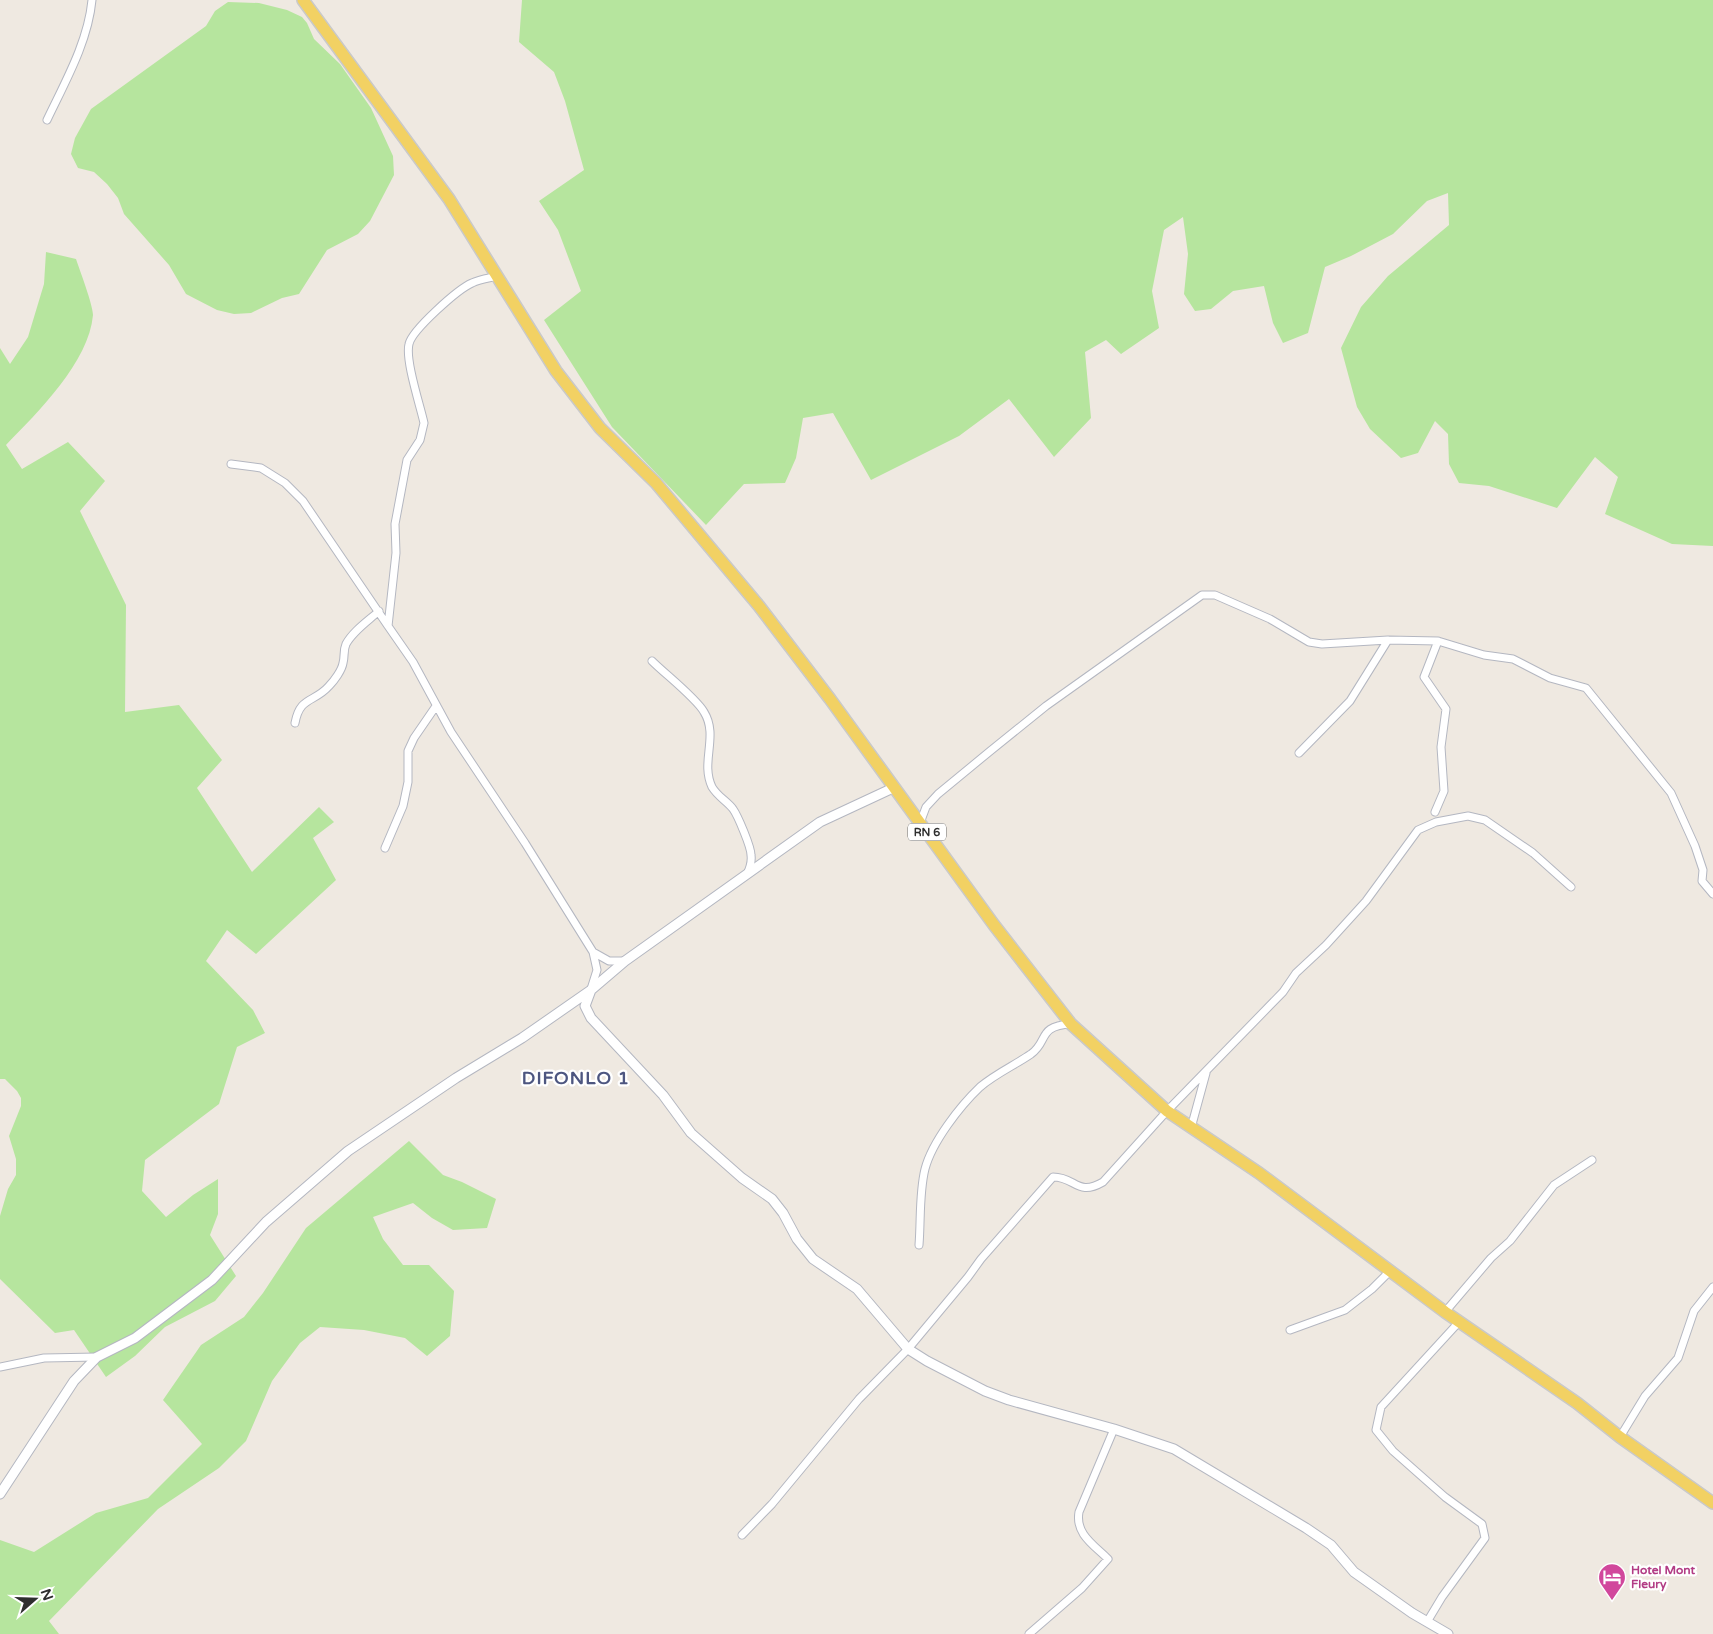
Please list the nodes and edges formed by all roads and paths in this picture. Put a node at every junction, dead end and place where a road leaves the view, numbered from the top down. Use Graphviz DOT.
graph roads {
  1 [pos="92,0"];
  2 [pos="303,0"];
  3 [pos="46,120"];
  4 [pos="498,276"];
  5 [pos="230,464"];
  6 [pos="379,611"];
  7 [pos="388,626"];
  8 [pos="1388,640"];
  9 [pos="1438,641"];
  10 [pos="652,661"];
  11 [pos="436,706"];
  12 [pos="295,723"];
  13 [pos="1299,753"];
  14 [pos="893,788"];
  15 [pos="1435,812"];
  16 [pos="920,823"];
  17 [pos="384,848"];
  18 [pos="747,874"];
  19 [pos="1572,888"];
  20 [pos="1713,894"];
  21 [pos="593,952"];
  22 [pos="625,961"];
  23 [pos="591,990"];
  24 [pos="1071,1024"];
  25 [pos="1207,1070"];
  26 [pos="1167,1111"];
  27 [pos="1191,1128"];
  28 [pos="1592,1160"];
  29 [pos="919,1245"];
  30 [pos="1390,1271"];
  31 [pos="1713,1287"];
  32 [pos="1445,1312"];
  33 [pos="1459,1322"];
  34 [pos="1290,1330"];
  35 [pos="908,1349"];
  36 [pos="97,1357"];
  37 [pos="0,1367"];
  38 [pos="1114,1429"];
  39 [pos="1620,1437"];
  40 [pos="0,1494"];
  41 [pos="1713,1502"];
  42 [pos="742,1535"];
  43 [pos="1427,1622"];
  44 [pos="1029,1634"];
  45 [pos="1448,1634"];
  1 -- 3 [label="street"];
  2 -- 4 [label="main road, RN 6"];
  4 -- 7 [label="street"];
  4 -- 14 [label="main road, RN 6"];
  5 -- 6 [label="street"];
  6 -- 7 [label="street"];
  6 -- 12 [label="street"];
  7 -- 11 [label="street"];
  8 -- 9 [label="street"];
  8 -- 13 [label="street"];
  8 -- 16 [label="street"];
  9 -- 15 [label="street"];
  9 -- 20 [label="street"];
  10 -- 18 [label="street"];
  11 -- 17 [label="street"];
  11 -- 21 [label="street"];
  14 -- 16 [label="main road, RN 6"];
  14 -- 18 [label="street"];
  16 -- 24 [label="main road, RN 6"];
  18 -- 22 [label="street"];
  19 -- 25 [label="street"];
  21 -- 22 [label="street"];
  21 -- 23 [label="street"];
  22 -- 23 [label="street"];
  23 -- 35 [label="street"];
  23 -- 36 [label="street"];
  24 -- 26 [label="main road, RN 6"];
  24 -- 29 [label="street"];
  25 -- 26 [label="street"];
  25 -- 27 [label="street"];
  26 -- 27 [label="main road, RN 6"];
  26 -- 35 [label="street"];
  27 -- 30 [label="main road, RN 6"];
  28 -- 32 [label="street"];
  30 -- 32 [label="main road, RN 6"];
  30 -- 34 [label="street"];
  31 -- 39 [label="street"];
  32 -- 33 [label="main road, RN 6"];
  33 -- 39 [label="main road, RN 6"];
  33 -- 43 [label="street"];
  35 -- 38 [label="street"];
  35 -- 42 [label="street"];
  36 -- 37 [label="street"];
  36 -- 40 [label="street"];
  38 -- 43 [label="street"];
  38 -- 44 [label="street"];
  39 -- 41 [label="main road, RN 6"];
  43 -- 45 [label="street"];
}
